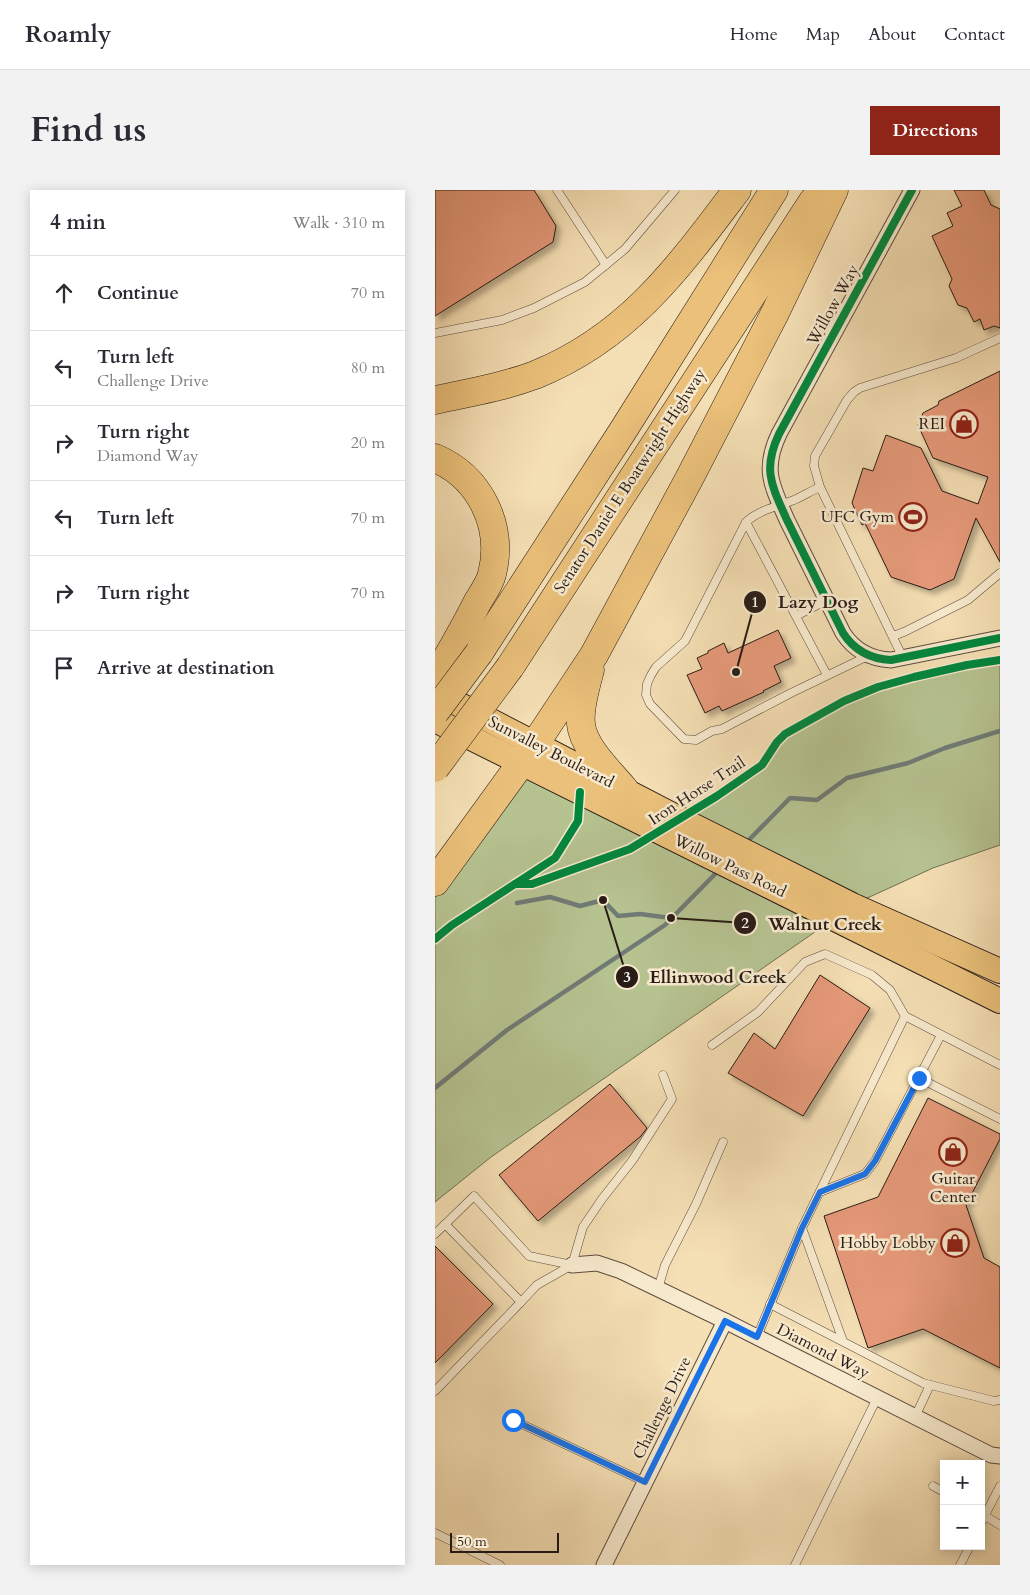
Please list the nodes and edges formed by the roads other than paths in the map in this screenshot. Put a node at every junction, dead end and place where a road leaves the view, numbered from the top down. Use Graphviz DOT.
graph roads {
  1 [pos="557,190"];
  2 [pos="675,190"];
  3 [pos="737,190"];
  4 [pos="774,190"];
  5 [pos="820,190"];
  6 [pos="834,190"];
  7 [pos="912,190"];
  8 [pos="605,265"];
  9 [pos="435,333"];
  10 [pos="1000,338"];
  11 [pos="435,400"];
  12 [pos="435,458"];
  13 [pos="820,487"];
  14 [pos="780,503"];
  15 [pos="746,522"];
  16 [pos="1000,573"];
  17 [pos="827,600"];
  18 [pos="796,616"];
  19 [pos="893,636"];
  20 [pos="1000,638"];
  21 [pos="468,647"];
  22 [pos="594,655"];
  23 [pos="868,655"];
  24 [pos="903,658"];
  25 [pos="827,675"];
  26 [pos="435,678"];
  27 [pos="435,692"];
  28 [pos="435,712"];
  29 [pos="435,720"];
  30 [pos="528,753"];
  31 [pos="435,768"];
  32 [pos="624,789"];
  33 [pos="668,812"];
  34 [pos="647,825"];
  35 [pos="435,882"];
  36 [pos="844,912"];
  37 [pos="1000,971"];
  38 [pos="979,990"];
  39 [pos="1000,1001"];
  40 [pos="905,1016"];
  41 [pos="1000,1018"];
  42 [pos="941,1035"];
  43 [pos="712,1045"];
  44 [pos="1000,1065"];
  45 [pos="663,1075"];
  46 [pos="919,1078"];
  47 [pos="1000,1119"];
  48 [pos="723,1142"];
  49 [pos="820,1192"];
  50 [pos="445,1224"];
  51 [pos="802,1228"];
  52 [pos="435,1234"];
  53 [pos="572,1265"];
  54 [pos="658,1289"];
  55 [pos="521,1302"];
  56 [pos="770,1304"];
  57 [pos="725,1321"];
  58 [pos="757,1337"];
  59 [pos="843,1342"];
  60 [pos="930,1385"];
  61 [pos="435,1392"];
  62 [pos="877,1398"];
  63 [pos="1000,1400"];
  64 [pos="915,1417"];
  65 [pos="513,1420"];
  66 [pos="1000,1456"];
  67 [pos="645,1482"];
  68 [pos="933,1486"];
  69 [pos="1000,1486"];
  70 [pos="940,1490"];
  71 [pos="985,1512"];
  72 [pos="985,1517"];
  73 [pos="1000,1525"];
  74 [pos="435,1533"];
  75 [pos="967,1550"];
  76 [pos="500,1565"];
  77 [pos="604,1565"];
  78 [pos="795,1565"];
  79 [pos="960,1565"];
  1 -- 8 [label="lane"];
  2 -- 8 [label="lane"];
  3 -- 11 [label="highway"];
  4 -- 21 [label="highway, Senator Daniel E Boatwright Highway"];
  5 -- 31 [label="highway, Senator Daniel E Boatwright Highway, bridge"];
  6 -- 22 [label="highway"];
  7 -- 14 [label="street, Willow Way"];
  8 -- 9 [label="lane"];
  10 -- 13 [label="lane"];
  12 -- 21 [label="highway"];
  13 -- 14 [label="lane"];
  13 -- 19 [label="lane"];
  14 -- 15 [label="lane"];
  14 -- 17 [label="street, Willow Way"];
  15 -- 18 [label="lane"];
  15 -- 25 [label="lane"];
  16 -- 19 [label="lane"];
  17 -- 18 [label="lane"];
  17 -- 23 [label="street, Willow Way"];
  18 -- 25 [label="lane"];
  19 -- 24 [label="lane"];
  20 -- 24 [label="street"];
  21 -- 26 [label="highway"];
  21 -- 28 [label="highway, Senator Daniel E Boatwright Highway, bridge"];
  22 -- 30 [label="highway"];
  22 -- 32 [label="highway"];
  23 -- 24 [label="street"];
  23 -- 25 [label="lane"];
  27 -- 30 [label="main road, Sunvalley Boulevard"];
  29 -- 30 [label="main road, Sunvalley Boulevard"];
  30 -- 32 [label="main road, Sunvalley Boulevard"];
  30 -- 34 [label="main road, Sunvalley Boulevard"];
  30 -- 35 [label="highway"];
  32 -- 33 [label="main road, Sunvalley Boulevard"];
  33 -- 36 [label="main road, Willow Pass Road"];
  34 -- 36 [label="main road, Willow Pass Road"];
  36 -- 37 [label="main road, Willow Pass Road"];
  36 -- 38 [label="main road, Willow Pass Road"];
  38 -- 39 [label="main road, Willow Pass Road"];
  38 -- 41 [label="main road"];
  40 -- 42 [label="lane"];
  40 -- 43 [label="lane"];
  40 -- 49 [label="lane"];
  42 -- 44 [label="lane"];
  42 -- 46 [label="lane"];
  45 -- 53 [label="lane"];
  46 -- 47 [label="lane"];
  46 -- 49 [label="lane"];
  48 -- 54 [label="lane"];
  49 -- 51 [label="lane"];
  50 -- 52 [label="lane"];
  50 -- 53 [label="lane"];
  50 -- 55 [label="lane"];
  51 -- 56 [label="lane"];
  51 -- 59 [label="lane"];
  53 -- 54 [label="street, Diamond Way"];
  53 -- 55 [label="lane"];
  54 -- 57 [label="street, Diamond Way"];
  55 -- 61 [label="lane"];
  56 -- 58 [label="lane"];
  56 -- 59 [label="lane"];
  57 -- 58 [label="street, Diamond Way"];
  57 -- 67 [label="street, Challenge Drive"];
  58 -- 62 [label="street, Diamond Way"];
  59 -- 60 [label="lane"];
  60 -- 63 [label="lane"];
  60 -- 64 [label="lane"];
  62 -- 64 [label="street, Diamond Way"];
  62 -- 78 [label="lane"];
  64 -- 66 [label="street, Diamond Way"];
  65 -- 67 [label="lane"];
  67 -- 77 [label="street, Challenge Drive"];
  68 -- 70 [label="lane"];
  69 -- 71 [label="lane"];
  72 -- 73 [label="lane"];
  74 -- 76 [label="lane"];
  75 -- 79 [label="lane"];
}
